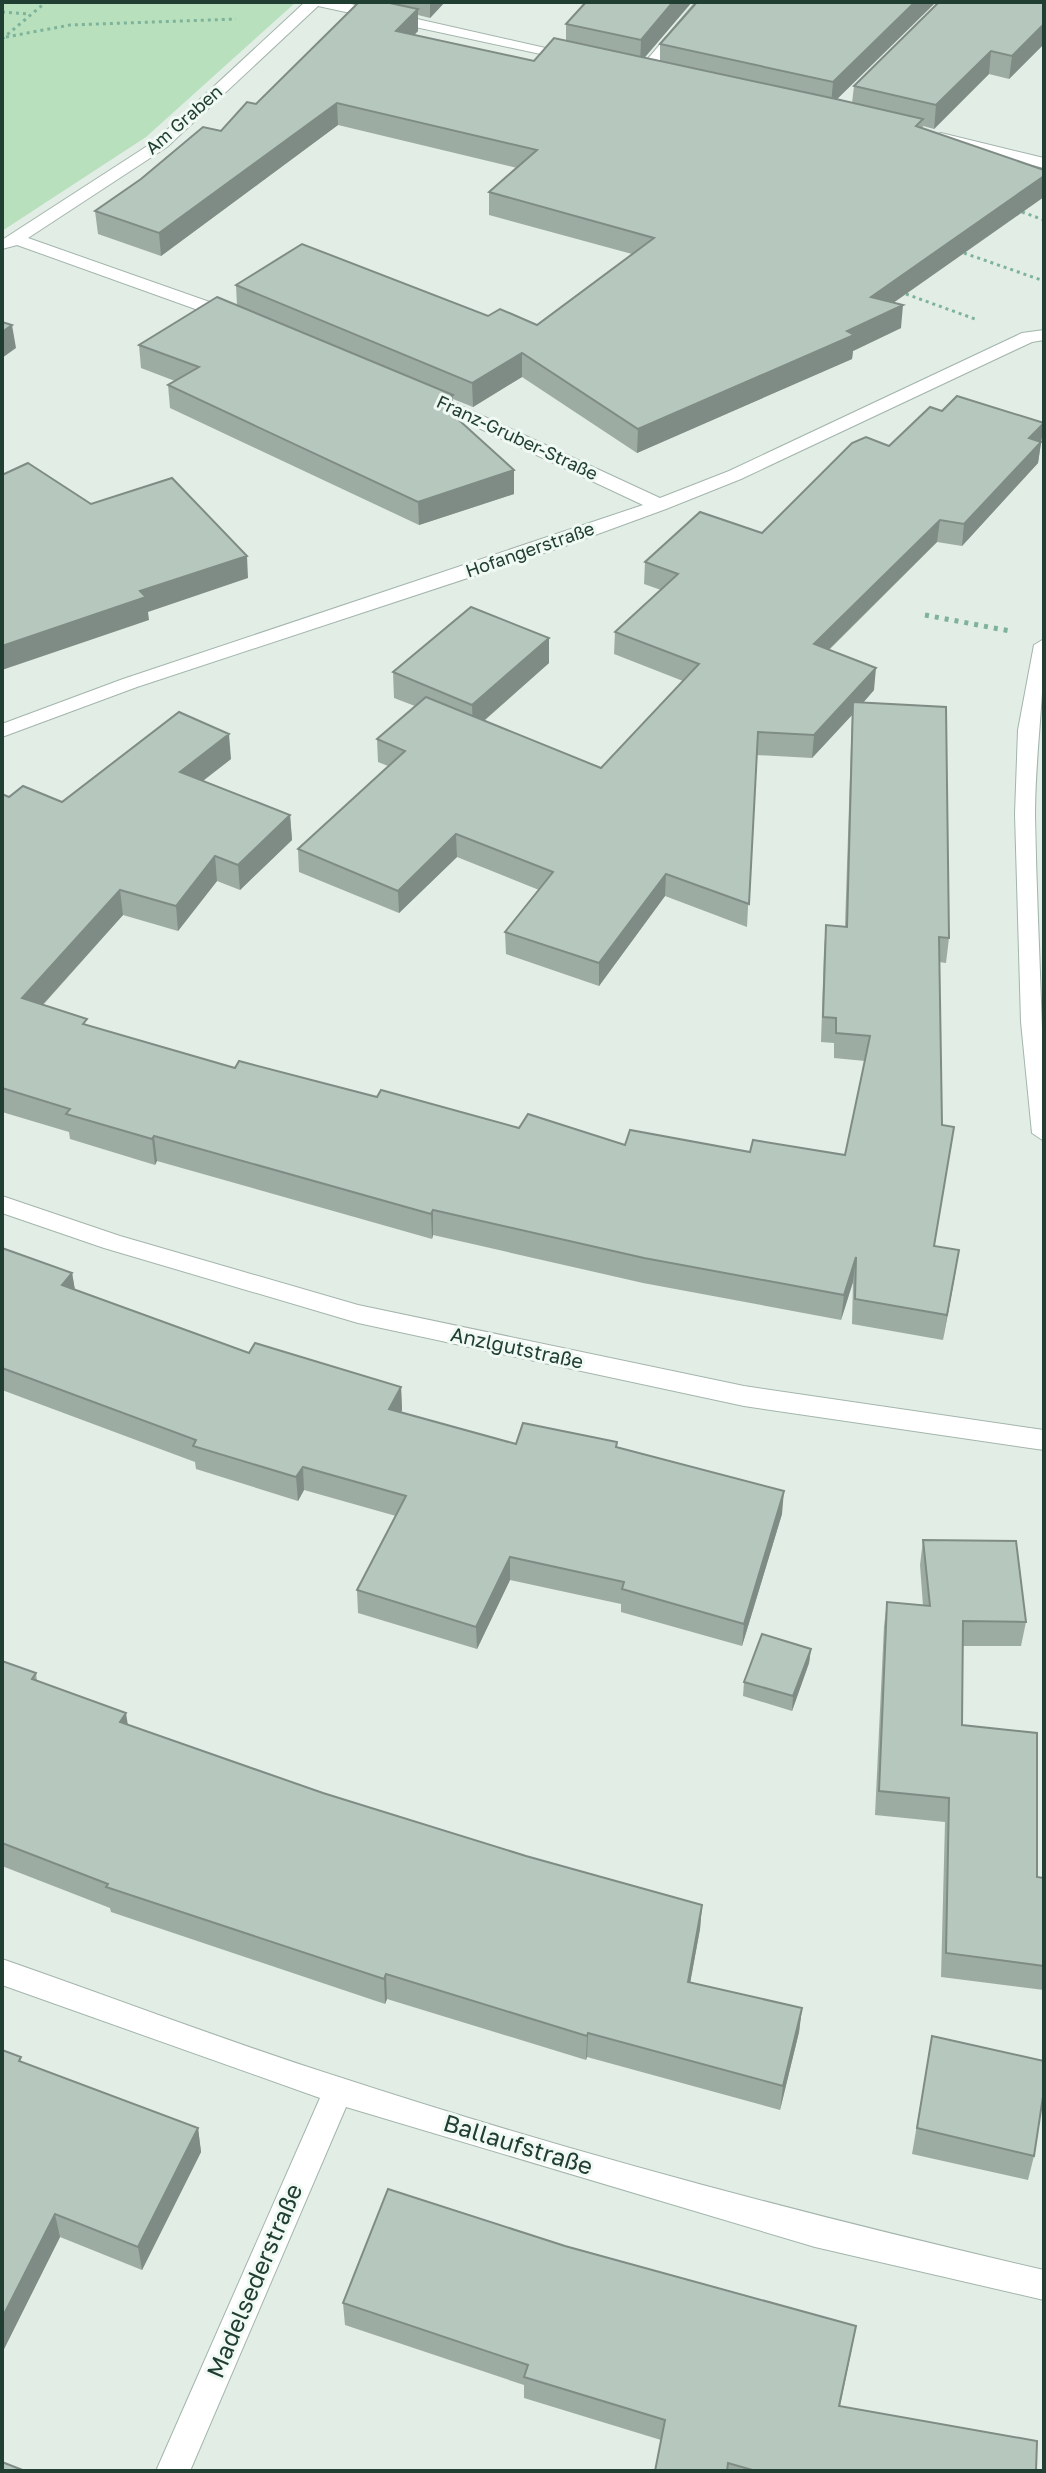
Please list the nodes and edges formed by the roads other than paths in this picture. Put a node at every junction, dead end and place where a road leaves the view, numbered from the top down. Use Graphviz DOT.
graph roads {
  1 [pos="314,2"];
  2 [pos="321,2"];
  3 [pos="704,2"];
  4 [pos="586,59"];
  5 [pos="645,71"];
  6 [pos="923,134"];
  7 [pos="1044,163"];
  8 [pos="9,244"];
  9 [pos="247,321"];
  10 [pos="1044,335"];
  11 [pos="403,387"];
  12 [pos="659,505"];
  13 [pos="1044,645"];
  14 [pos="2,731"];
  15 [pos="1035,816"];
  16 [pos="1044,1133"];
  17 [pos="2,1204"];
  18 [pos="1044,1440"];
  19 [pos="2,1972"];
  20 [pos="338,2091"];
  21 [pos="1044,2285"];
  22 [pos="173,2471"];
  1 -- 8 [label="street, Am Graben"];
  2 -- 4 [label="street"];
  3 -- 5 [label="street"];
  6 -- 7 [label="street"];
  8 -- 9 [label="street"];
  10 -- 12 [label="street, Hofangerstraße"];
  11 -- 12 [label="street, Franz-Gruber-Straße"];
  12 -- 14 [label="street, Hofangerstraße"];
  13 -- 15 [label="street"];
  15 -- 16 [label="street"];
  17 -- 18 [label="street, Anzlgutstraße"];
  19 -- 20 [label="street, Ballaufstraße"];
  20 -- 21 [label="street, Ballaufstraße"];
  20 -- 22 [label="street, Madelsederstraße"];
}
